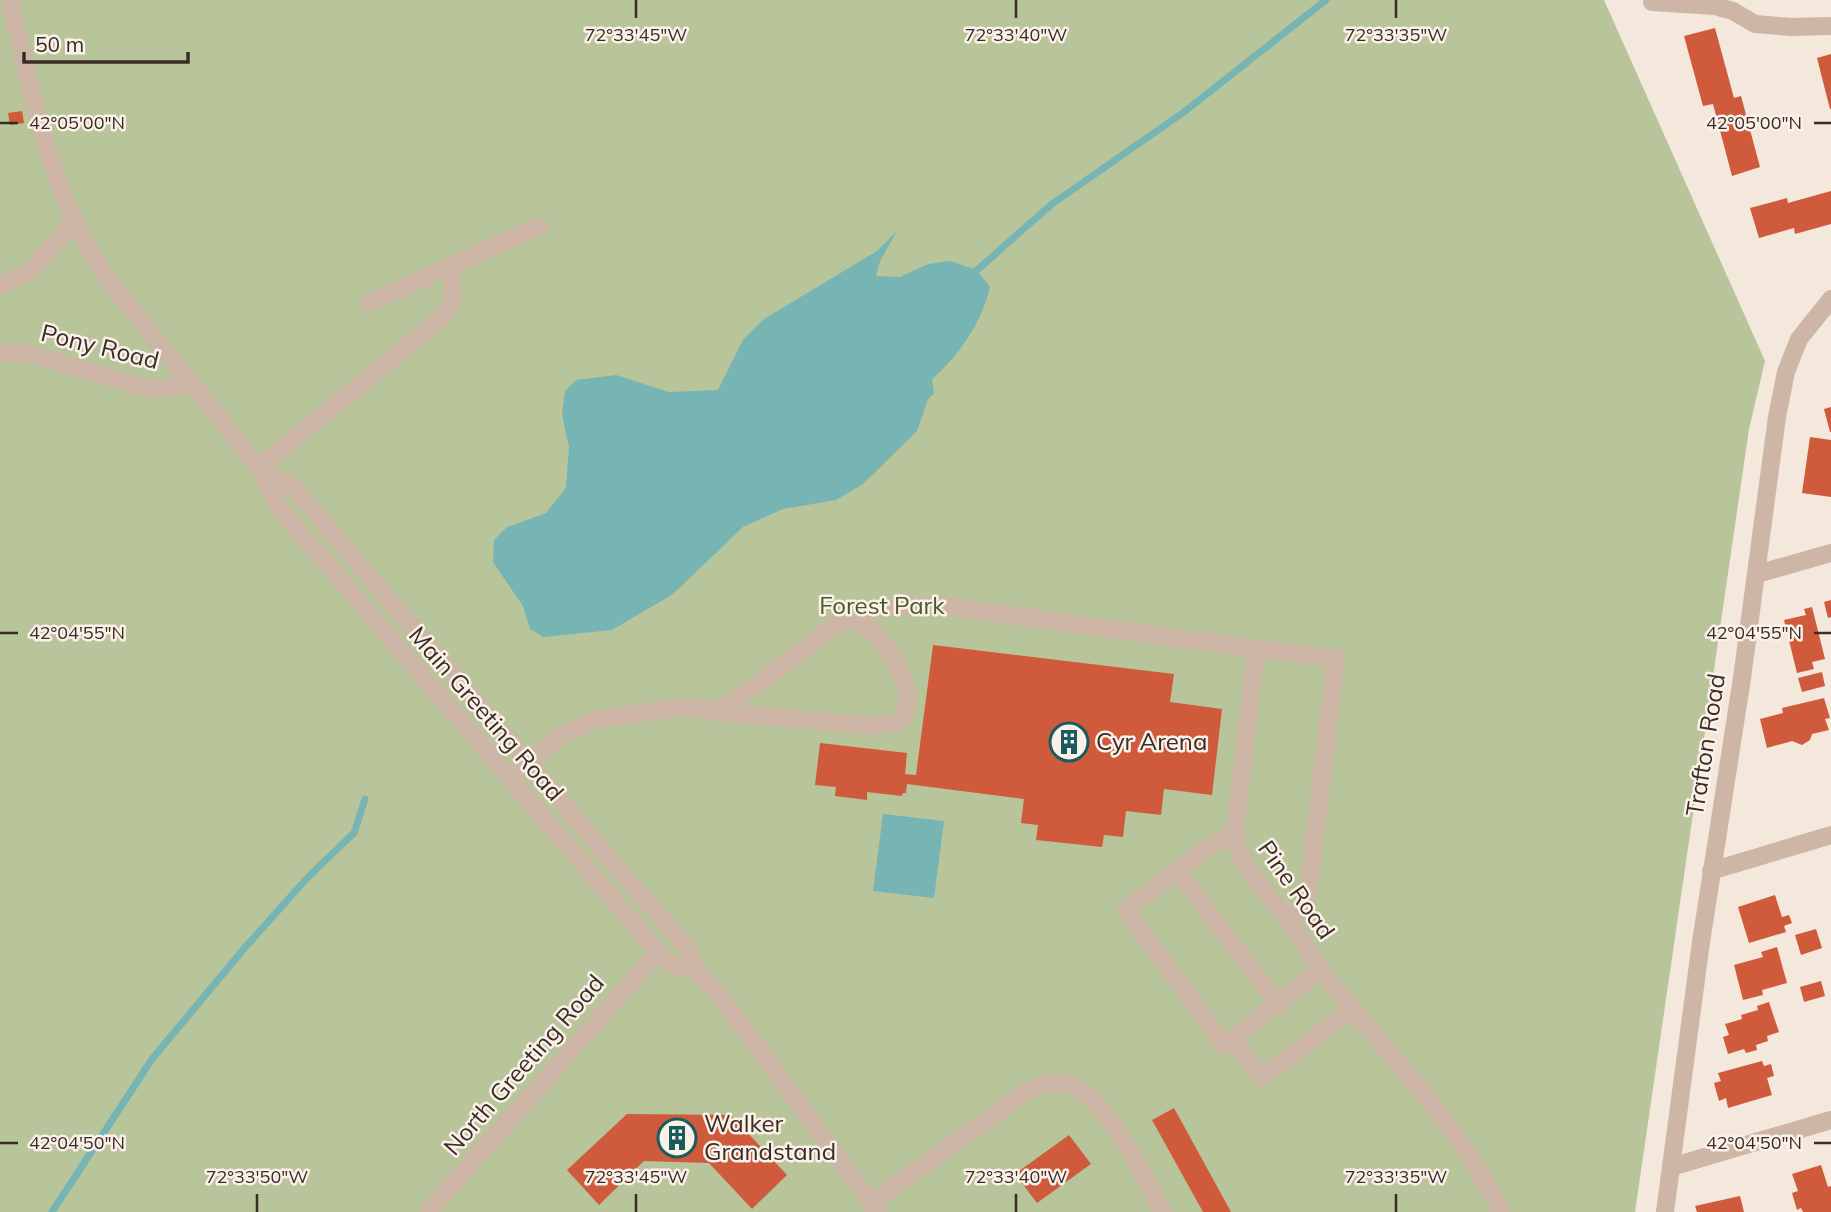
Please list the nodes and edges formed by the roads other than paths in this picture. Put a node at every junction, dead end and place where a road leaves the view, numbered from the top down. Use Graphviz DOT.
graph roads {
  1 [pos="9,0"];
  2 [pos="1652,2"];
  3 [pos="1831,26"];
  4 [pos="74,221"];
  5 [pos="539,226"];
  6 [pos="448,267"];
  7 [pos="0,286"];
  8 [pos="1831,299"];
  9 [pos="369,303"];
  10 [pos="0,352"];
  11 [pos="188,382"];
  12 [pos="259,467"];
  13 [pos="1831,553"];
  14 [pos="1757,574"];
  15 [pos="851,617"];
  16 [pos="1256,649"];
  17 [pos="714,712"];
  18 [pos="528,763"];
  19 [pos="510,779"];
  20 [pos="1234,832"];
  21 [pos="1831,835"];
  22 [pos="1177,871"];
  23 [pos="1712,871"];
  24 [pos="1289,920"];
  25 [pos="658,952"];
  26 [pos="695,968"];
  27 [pos="1320,970"];
  28 [pos="1279,1005"];
  29 [pos="1353,1009"];
  30 [pos="1233,1039"];
  31 [pos="1831,1120"];
  32 [pos="1671,1167"];
  33 [pos="874,1207"];
  34 [pos="428,1212"];
  35 [pos="1163,1212"];
  36 [pos="1501,1212"];
  37 [pos="1665,1212"];
  1 -- 4 [label="street, Main Greeting Road"];
  2 -- 3 [label="street"];
  4 -- 7 [label="street"];
  4 -- 11 [label="street, Main Greeting Road"];
  5 -- 6 [label="street"];
  6 -- 9 [label="street"];
  6 -- 12 [label="street"];
  8 -- 14 [label="street, Trafton Road"];
  10 -- 11 [label="street, Pony Road"];
  11 -- 12 [label="street, Main Greeting Road"];
  12 -- 18 [label="street, Main Greeting Road"];
  12 -- 19 [label="street, Main Greeting Road"];
  13 -- 14 [label="street"];
  14 -- 23 [label="street, Trafton Road"];
  15 -- 16 [label="street"];
  15 -- 17 [label="street"];
  15 -- 17 [label="street"];
  16 -- 20 [label="street, Pine Road"];
  16 -- 24 [label="street"];
  17 -- 18 [label="street"];
  18 -- 19 [label="street"];
  18 -- 26 [label="street, Main Greeting Road"];
  19 -- 25 [label="street, Main Greeting Road"];
  20 -- 22 [label="street"];
  20 -- 24 [label="street, Pine Road"];
  21 -- 23 [label="street"];
  22 -- 28 [label="street"];
  22 -- 30 [label="street"];
  23 -- 32 [label="street, Trafton Road"];
  24 -- 27 [label="street, Pine Road"];
  25 -- 26 [label="street, Main Greeting Road"];
  25 -- 34 [label="street, North Greeting Road"];
  26 -- 33 [label="street, Main Greeting Road"];
  27 -- 28 [label="street"];
  27 -- 29 [label="street, Pine Road"];
  28 -- 30 [label="street"];
  29 -- 30 [label="street"];
  29 -- 36 [label="street, Pine Road"];
  31 -- 32 [label="street"];
  32 -- 37 [label="street, Trafton Road"];
  33 -- 35 [label="street"];
}
